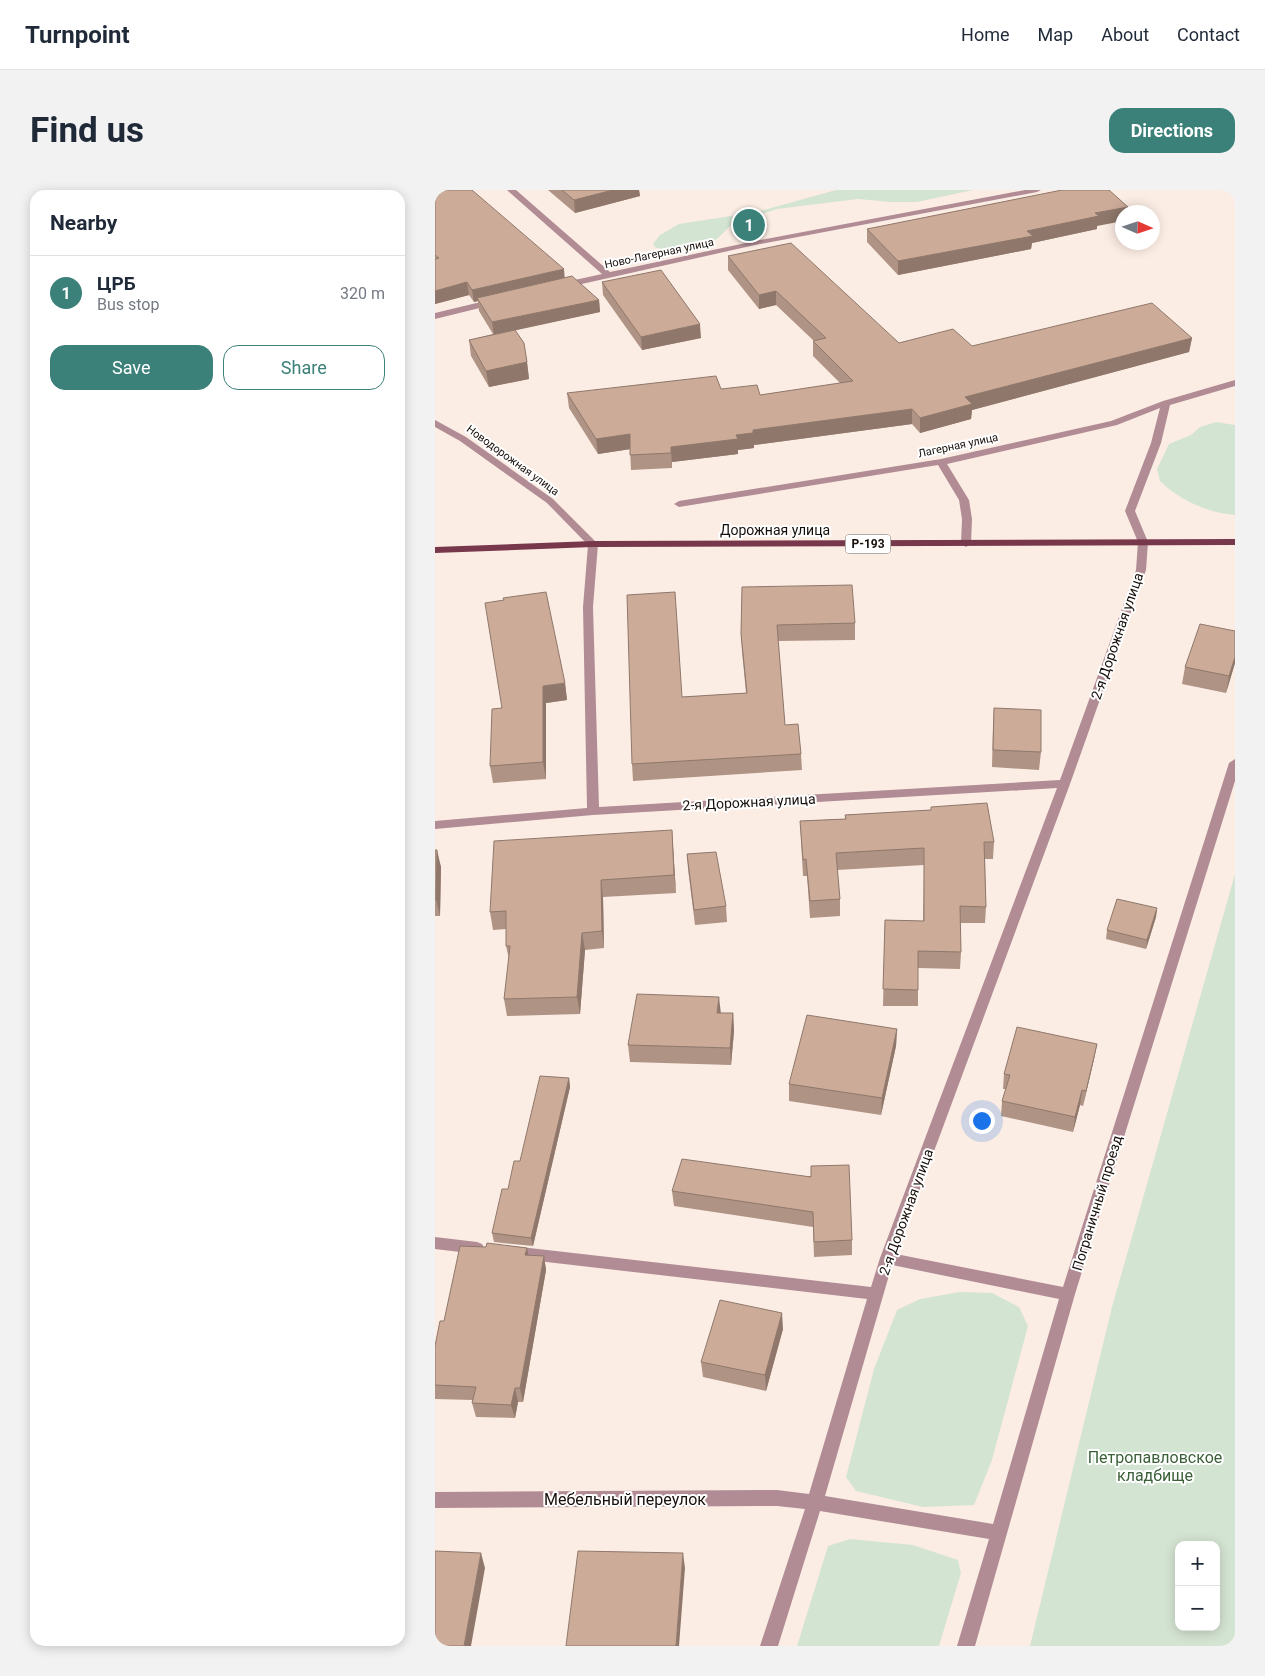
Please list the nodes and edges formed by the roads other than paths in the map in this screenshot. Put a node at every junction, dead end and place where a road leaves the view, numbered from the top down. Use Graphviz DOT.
graph roads {
  1 [pos="511,190"];
  2 [pos="1037,190"];
  3 [pos="608,275"];
  4 [pos="552,288"];
  5 [pos="505,299"];
  6 [pos="435,316"];
  7 [pos="1235,383"];
  8 [pos="1166,403"];
  9 [pos="435,423"];
  10 [pos="941,462"];
  11 [pos="679,504"];
  12 [pos="1143,542"];
  13 [pos="1235,542"];
  14 [pos="593,544"];
  15 [pos="966,544"];
  16 [pos="435,550"];
  17 [pos="1235,763"];
  18 [pos="1064,784"];
  19 [pos="593,810"];
  20 [pos="435,825"];
  21 [pos="435,1244"];
  22 [pos="887,1258"];
  23 [pos="877,1294"];
  24 [pos="1068,1294"];
  25 [pos="435,1500"];
  26 [pos="815,1502"];
  27 [pos="999,1533"];
  28 [pos="769,1646"];
  29 [pos="966,1646"];
  1 -- 3 [label="street"];
  2 -- 3 [label="street, Ново-Лагерная улица"];
  3 -- 4 [label="street, Ново-Лагерная улица"];
  5 -- 6 [label="street"];
  7 -- 8 [label="street, Лагерная улица"];
  8 -- 10 [label="street, Лагерная улица"];
  8 -- 12 [label="street"];
  9 -- 14 [label="street, Новодорожная улица"];
  10 -- 11 [label="street, Лагерная улица"];
  10 -- 15 [label="street"];
  12 -- 13 [label="main road, Дорожная улица / Р-193"];
  12 -- 15 [label="main road, Дорожная улица / Р-193"];
  12 -- 18 [label="street, 2-я Дорожная улица"];
  14 -- 15 [label="main road, Дорожная улица / Р-193"];
  14 -- 16 [label="main road, Дорожная улица / Р-193"];
  14 -- 19 [label="street"];
  17 -- 24 [label="street, Пограничный проезд"];
  18 -- 19 [label="street, 2-я Дорожная улица"];
  18 -- 22 [label="street, 2-я Дорожная улица"];
  19 -- 20 [label="street, 2-я Дорожная улица"];
  21 -- 23 [label="street"];
  22 -- 23 [label="street, 2-я Дорожная улица"];
  22 -- 24 [label="street"];
  23 -- 26 [label="street, 2-я Дорожная улица"];
  24 -- 27 [label="street, Пограничный проезд"];
  25 -- 26 [label="street, Мебельный переулок"];
  26 -- 27 [label="street, Мебельный переулок"];
  26 -- 28 [label="street, 2-я Дорожная улица"];
  27 -- 29 [label="street, Пограничный проезд"];
}
